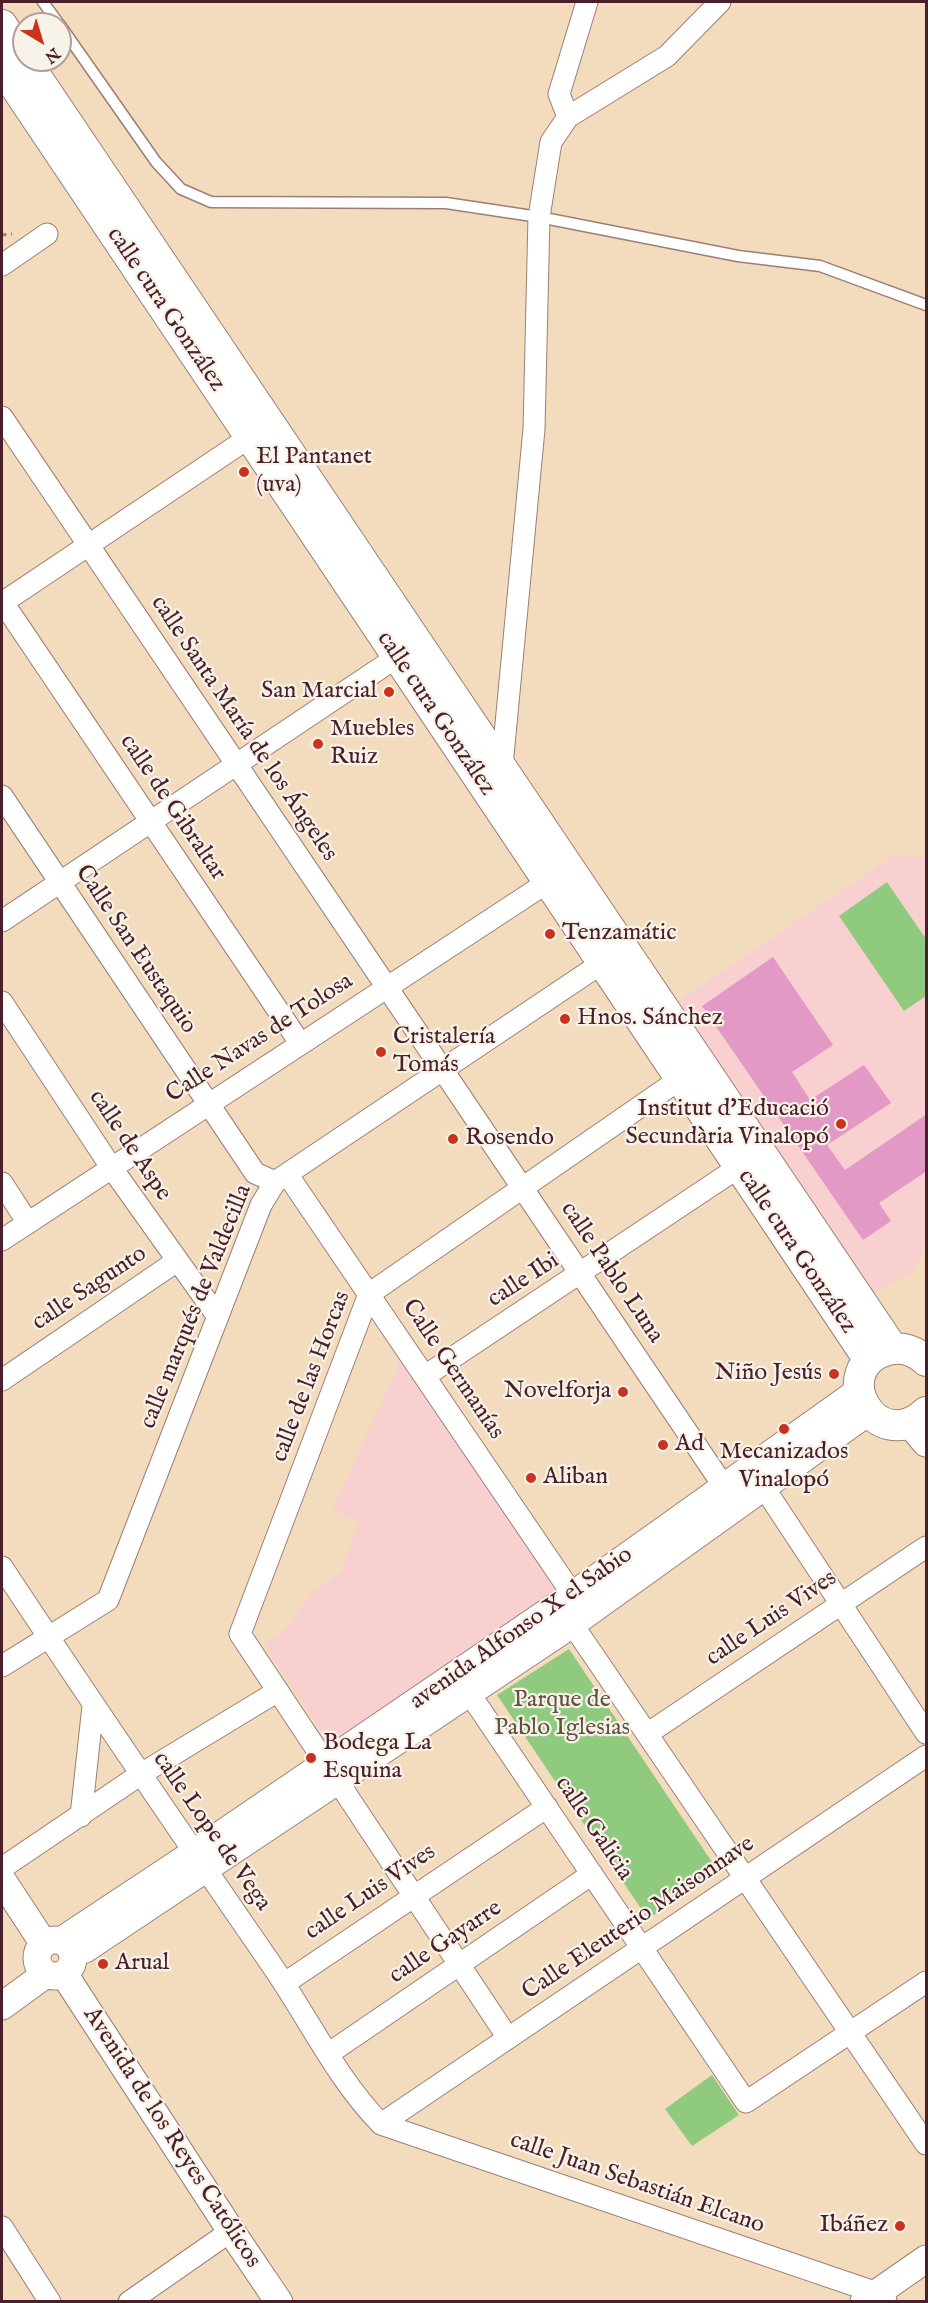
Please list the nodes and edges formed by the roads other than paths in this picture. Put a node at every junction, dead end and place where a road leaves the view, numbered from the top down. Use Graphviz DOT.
graph roads {
  1 [pos="586,2"];
  2 [pos="720,2"];
  3 [pos="2,25"];
  4 [pos="12,40"];
  5 [pos="72,43"];
  6 [pos="2,67"];
  7 [pos="34,72"];
  8 [pos="568,117"];
  9 [pos="539,217"];
  10 [pos="47,234"];
  11 [pos="2,265"];
  12 [pos="927,305"];
  13 [pos="2,417"];
  14 [pos="250,437"];
  15 [pos="88,545"];
  16 [pos="2,602"];
  17 [pos="397,657"];
  18 [pos="237,764"];
  19 [pos="502,766"];
  20 [pos="2,796"];
  21 [pos="150,822"];
  22 [pos="548,882"];
  23 [pos="59,883"];
  24 [pos="2,921"];
  25 [pos="602,963"];
  26 [pos="387,987"];
  27 [pos="2,1002"];
  28 [pos="300,1043"];
  29 [pos="443,1069"];
  30 [pos="680,1079"];
  31 [pos="208,1104"];
  32 [pos="111,1167"];
  33 [pos="739,1167"];
  34 [pos="281,1178"];
  35 [pos="2,1184"];
  36 [pos="523,1187"];
  37 [pos="28,1223"];
  38 [pos="2,1240"];
  39 [pos="177,1261"];
  40 [pos="581,1274"];
  41 [pos="369,1294"];
  42 [pos="218,1317"];
  43 [pos="907,1356"];
  44 [pos="425,1376"];
  45 [pos="2,1380"];
  46 [pos="864,1402"];
  47 [pos="921,1426"];
  48 [pos="758,1477"];
  49 [pos="731,1496"];
  50 [pos="927,1547"];
  51 [pos="2,1567"];
  52 [pos="841,1604"];
  53 [pos="568,1608"];
  54 [pos="49,1638"];
  55 [pos="2,1666"];
  56 [pos="463,1684"];
  57 [pos="278,1691"];
  58 [pos="93,1707"];
  59 [pos="927,1733"];
  60 [pos="646,1734"];
  61 [pos="927,1756"];
  62 [pos="332,1771"];
  63 [pos="141,1774"];
  64 [pos="547,1807"];
  65 [pos="81,1816"];
  66 [pos="200,1861"];
  67 [pos="2,1868"];
  68 [pos="592,1874"];
  69 [pos="744,1879"];
  70 [pos="2,1880"];
  71 [pos="414,1895"];
  72 [pos="642,1948"];
  73 [pos="54,1958"];
  74 [pos="459,1966"];
  75 [pos="927,1982"];
  76 [pos="285,1983"];
  77 [pos="2,1984"];
  78 [pos="2,2006"];
  79 [pos="849,2034"];
  80 [pos="508,2038"];
  81 [pos="328,2054"];
  82 [pos="381,2124"];
  83 [pos="927,2144"];
  84 [pos="2,2227"];
  85 [pos="231,2232"];
  86 [pos="927,2259"];
  87 [pos="876,2298"];
  88 [pos="50,2301"];
  89 [pos="129,2301"];
  90 [pos="279,2301"];
  1 -- 8 [label="street"];
  2 -- 8 [label="street"];
  3 -- 4 [label="main road, calle cura González"];
  5 -- 9 [label="lane"];
  6 -- 14 [label="main road, calle cura González"];
  7 -- 19 [label="main road, calle cura González"];
  8 -- 9 [label="street"];
  9 -- 12 [label="lane"];
  9 -- 19 [label="street"];
  10 -- 11 [label="street"];
  13 -- 15 [label="street, calle Santa María de los Ángeles"];
  14 -- 15 [label="street"];
  14 -- 17 [label="main road, calle cura González"];
  15 -- 16 [label="street"];
  15 -- 18 [label="street, calle Santa María de los Ángeles"];
  16 -- 21 [label="street, calle de Gibraltar"];
  17 -- 18 [label="street"];
  17 -- 22 [label="main road, calle cura González"];
  18 -- 21 [label="street"];
  18 -- 26 [label="street, calle Santa María de los Ángeles"];
  19 -- 43 [label="main road, calle cura González"];
  20 -- 23 [label="street, Calle San Eustaquio"];
  21 -- 23 [label="street"];
  21 -- 28 [label="street, calle de Gibraltar"];
  22 -- 25 [label="main road, calle cura González"];
  22 -- 26 [label="street, Calle Navas de Tolosa"];
  23 -- 24 [label="street"];
  23 -- 31 [label="street, Calle San Eustaquio"];
  25 -- 29 [label="street, calle marqués de Valdecilla"];
  25 -- 30 [label="main road, calle cura González"];
  26 -- 28 [label="street, Calle Navas de Tolosa"];
  26 -- 29 [label="street, calle Santa María de los Ángeles"];
  27 -- 32 [label="street, calle de Aspe"];
  28 -- 31 [label="street, Calle Navas de Tolosa"];
  29 -- 34 [label="street, calle marqués de Valdecilla"];
  29 -- 36 [label="street, calle Pablo Luna"];
  30 -- 33 [label="main road, calle cura González"];
  30 -- 36 [label="street, calle de las Horcas"];
  31 -- 32 [label="street, Calle Navas de Tolosa"];
  31 -- 34 [label="street, Calle San Eustaquio"];
  32 -- 37 [label="street, Calle Navas de Tolosa"];
  32 -- 39 [label="street, calle de Aspe"];
  33 -- 40 [label="street, calle Ibi"];
  33 -- 43 [label="main road, calle cura González"];
  34 -- 41 [label="street, Calle Germanías"];
  34 -- 42 [label="street, calle marqués de Valdecilla"];
  35 -- 37 [label="street"];
  36 -- 40 [label="street, calle Pablo Luna"];
  36 -- 41 [label="street, calle de las Horcas"];
  37 -- 38 [label="street, Calle Navas de Tolosa"];
  39 -- 42 [label="street, calle de Aspe"];
  39 -- 45 [label="street, calle Sagunto"];
  40 -- 44 [label="street, calle Ibi"];
  40 -- 49 [label="street, calle Pablo Luna"];
  41 -- 44 [label="street, Calle Germanías"];
  41 -- 57 [label="street, calle de las Horcas"];
  42 -- 54 [label="street, calle marqués de Valdecilla"];
  43 -- 46 [label="main road"];
  44 -- 53 [label="street, Calle Germanías"];
  46 -- 47 [label="main road"];
  46 -- 48 [label="street, avenida Alfonso X el Sabio"];
  48 -- 49 [label="street, avenida Alfonso X el Sabio"];
  48 -- 52 [label="street"];
  49 -- 53 [label="street, avenida Alfonso X el Sabio"];
  50 -- 52 [label="street, calle Luis Vives"];
  51 -- 54 [label="street, calle Lope de Vega"];
  52 -- 59 [label="street"];
  52 -- 60 [label="street, calle Luis Vives"];
  53 -- 56 [label="street, avenida Alfonso X el Sabio"];
  53 -- 60 [label="street, Calle Germanías"];
  54 -- 55 [label="street, calle marqués de Valdecilla"];
  54 -- 58 [label="street, calle Lope de Vega"];
  56 -- 62 [label="street, avenida Alfonso X el Sabio"];
  56 -- 64 [label="street, calle Galicia"];
  57 -- 62 [label="street, calle de las Horcas"];
  57 -- 63 [label="street"];
  58 -- 63 [label="street, calle Lope de Vega"];
  58 -- 65 [label="street"];
  60 -- 69 [label="street, Calle Germanías"];
  61 -- 69 [label="street, Calle Eleuterio Maisonnave"];
  62 -- 66 [label="street, avenida Alfonso X el Sabio"];
  62 -- 71 [label="street, calle de las Horcas"];
  63 -- 65 [label="street"];
  63 -- 66 [label="street, calle Lope de Vega"];
  64 -- 68 [label="street, calle Galicia"];
  64 -- 71 [label="street, calle Luis Vives"];
  65 -- 67 [label="street"];
  66 -- 73 [label="street, avenida Alfonso X el Sabio"];
  66 -- 76 [label="street, calle Lope de Vega"];
  68 -- 72 [label="street, calle Galicia"];
  68 -- 74 [label="street, calle Gayarre"];
  69 -- 72 [label="street, Calle Eleuterio Maisonnave"];
  69 -- 79 [label="street, Calle Germanías"];
  70 -- 73 [label="street, Avenida de los Reyes Católicos"];
  71 -- 74 [label="street, calle de las Horcas"];
  71 -- 76 [label="street, calle Luis Vives"];
  72 -- 79 [label="street, calle Galicia"];
  72 -- 80 [label="street, Calle Eleuterio Maisonnave"];
  73 -- 77 [label="street"];
  73 -- 78 [label="street"];
  73 -- 85 [label="street, Avenida de los Reyes Católicos"];
  74 -- 80 [label="street, calle de las Horcas"];
  74 -- 81 [label="street, calle Gayarre"];
  75 -- 79 [label="street"];
  76 -- 81 [label="street, calle Lope de Vega"];
  79 -- 83 [label="street, Calle Germanías"];
  80 -- 82 [label="street, Calle Eleuterio Maisonnave"];
  81 -- 82 [label="street, calle Lope de Vega"];
  82 -- 87 [label="street, calle Juan Sebastián Elcano"];
  84 -- 88 [label="street"];
  85 -- 89 [label="street"];
  85 -- 90 [label="street, Avenida de los Reyes Católicos"];
  86 -- 87 [label="street"];
}
